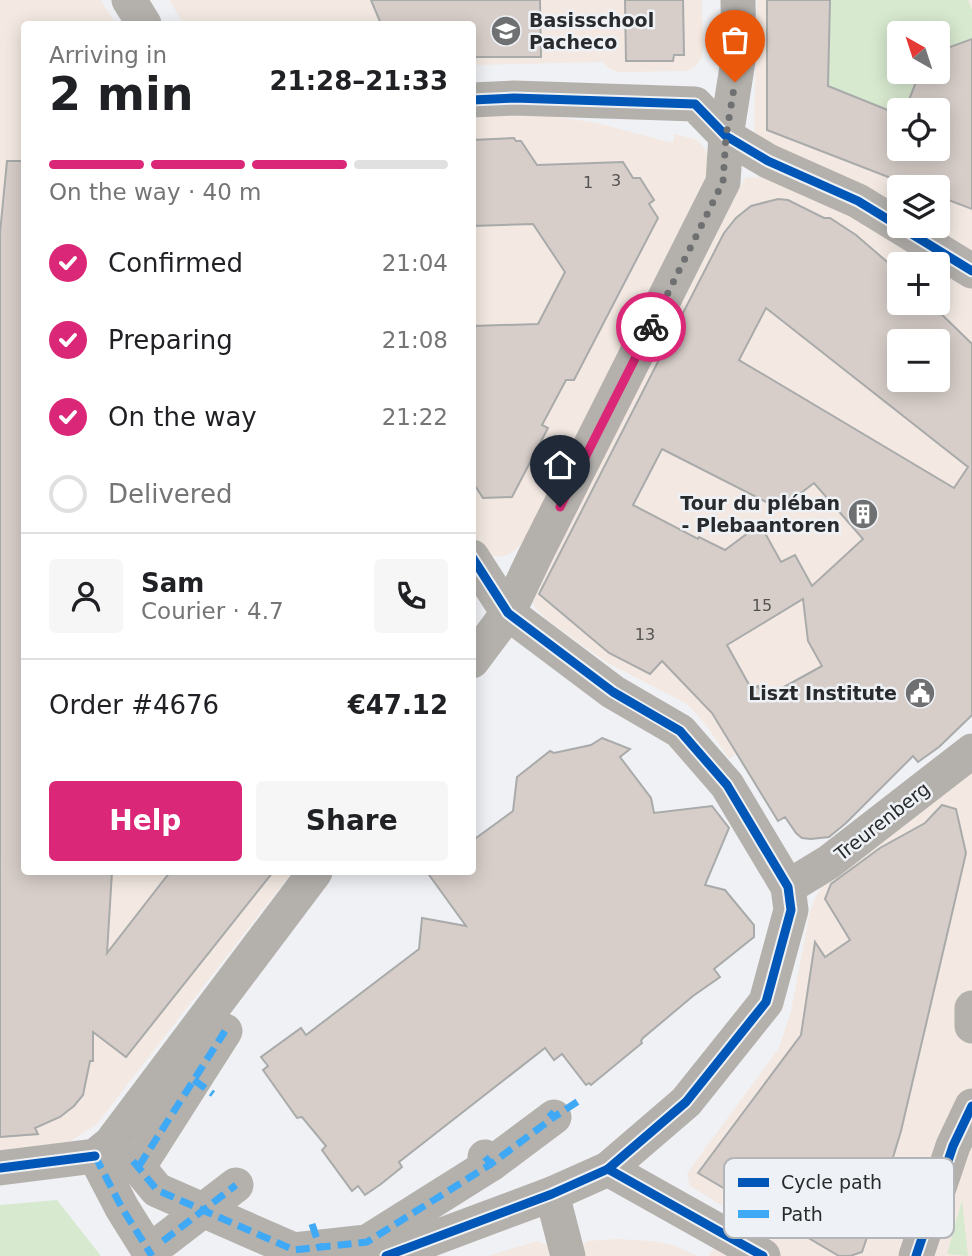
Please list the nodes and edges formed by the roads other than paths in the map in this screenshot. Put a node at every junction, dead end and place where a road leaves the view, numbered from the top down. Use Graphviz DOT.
graph roads {
  1 [pos="129,0"];
  2 [pos="738,0"];
  3 [pos="142,21"];
  4 [pos="476,100"];
  5 [pos="726,136"];
  6 [pos="972,271"];
  7 [pos="476,563"];
  8 [pos="508,613"];
  9 [pos="476,656"];
  10 [pos="972,751"];
  11 [pos="313,875"];
  12 [pos="788,887"];
  13 [pos="972,1008"];
  14 [pos="972,1026"];
  15 [pos="225,1031"];
  16 [pos="972,1105"];
  17 [pos="561,1110"];
  18 [pos="94,1156"];
  19 [pos="949,1158"];
  20 [pos="0,1168"];
  21 [pos="608,1168"];
  22 [pos="236,1185"];
  23 [pos="552,1194"];
  24 [pos="203,1211"];
  25 [pos="724,1234"];
  26 [pos="731,1238"];
  27 [pos="922,1238"];
  28 [pos="158,1249"];
  29 [pos="386,1256"];
  30 [pos="568,1256"];
  31 [pos="763,1256"];
  32 [pos="916,1256"];
  1 -- 3 [label="street"];
  2 -- 5 [label="street"];
  4 -- 5 [label="street"];
  5 -- 6 [label="street"];
  5 -- 8 [label="street"];
  7 -- 8 [label="street"];
  8 -- 9 [label="street"];
  8 -- 12 [label="street"];
  10 -- 12 [label="street, Treurenberg"];
  11 -- 18 [label="street"];
  12 -- 21 [label="street"];
  13 -- 14 [label="street"];
  15 -- 24 [label="street"];
  16 -- 19 [label="street"];
  17 -- 24 [label="street"];
  18 -- 20 [label="street"];
  18 -- 28 [label="street"];
  21 -- 23 [label="street"];
  21 -- 25 [label="street"];
  22 -- 24 [label="street"];
  23 -- 29 [label="street"];
  23 -- 30 [label="street"];
  24 -- 28 [label="street"];
  26 -- 31 [label="street"];
  27 -- 32 [label="street"];
}
